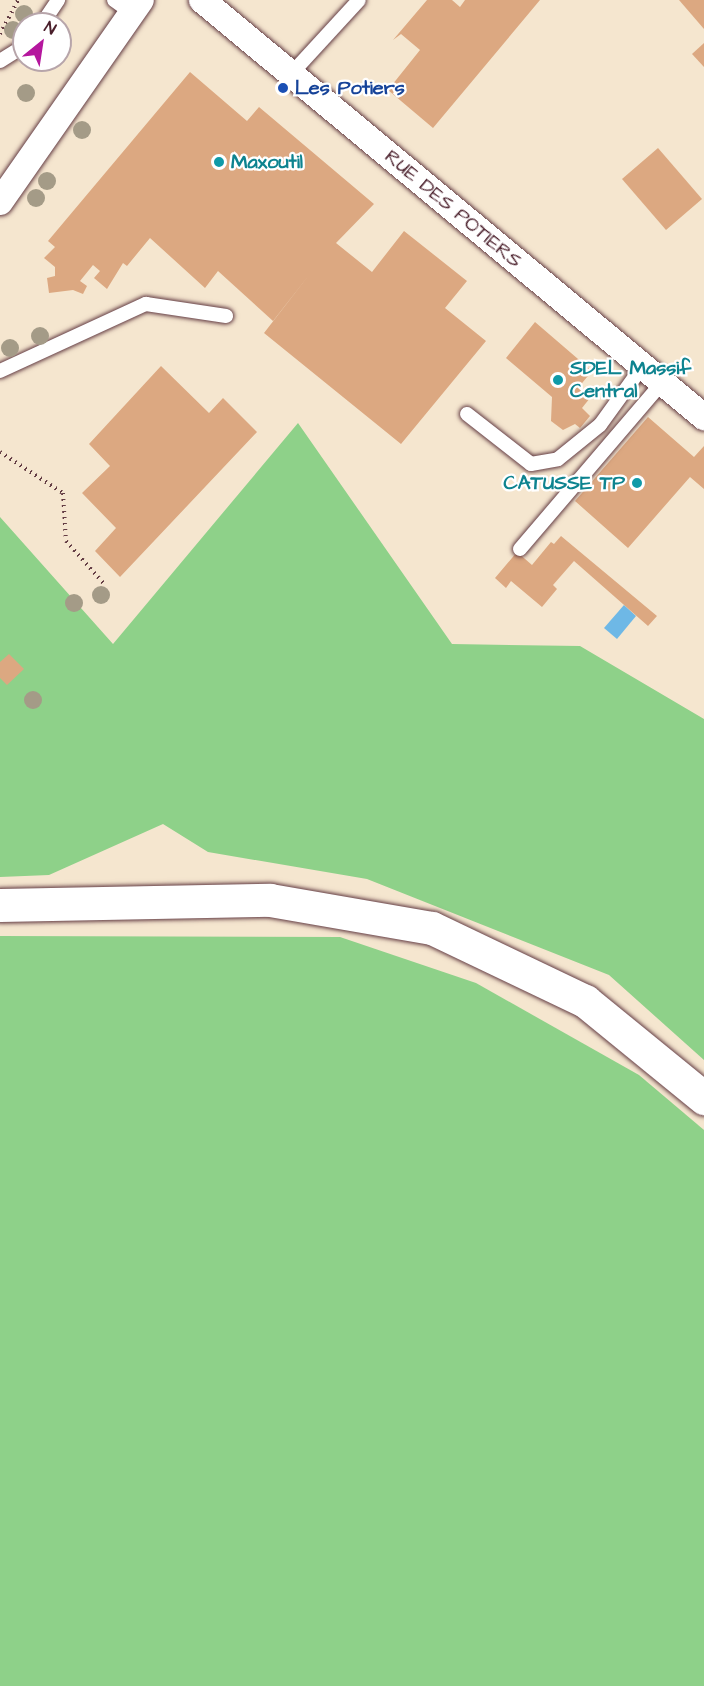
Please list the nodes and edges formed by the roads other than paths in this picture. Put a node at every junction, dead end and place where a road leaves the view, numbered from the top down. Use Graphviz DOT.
graph roads {
  1 [pos="202,0"];
  2 [pos="359,0"];
  3 [pos="129,4"];
  4 [pos="291,74"];
  5 [pos="0,202"];
  6 [pos="226,316"];
  7 [pos="642,367"];
  8 [pos="0,371"];
  9 [pos="662,383"];
  10 [pos="467,414"];
  11 [pos="704,417"];
  12 [pos="520,549"];
  13 [pos="0,905"];
  14 [pos="704,1098"];
  1 -- 4 [label="street, RUE DES POTIERS"];
  2 -- 4 [label="lane"];
  3 -- 5 [label="street"];
  4 -- 7 [label="street, RUE DES POTIERS"];
  6 -- 8 [label="lane"];
  7 -- 9 [label="street, RUE DES POTIERS"];
  7 -- 10 [label="lane"];
  9 -- 11 [label="street, RUE DES POTIERS"];
  9 -- 12 [label="lane"];
  13 -- 14 [label="main road"];
}
